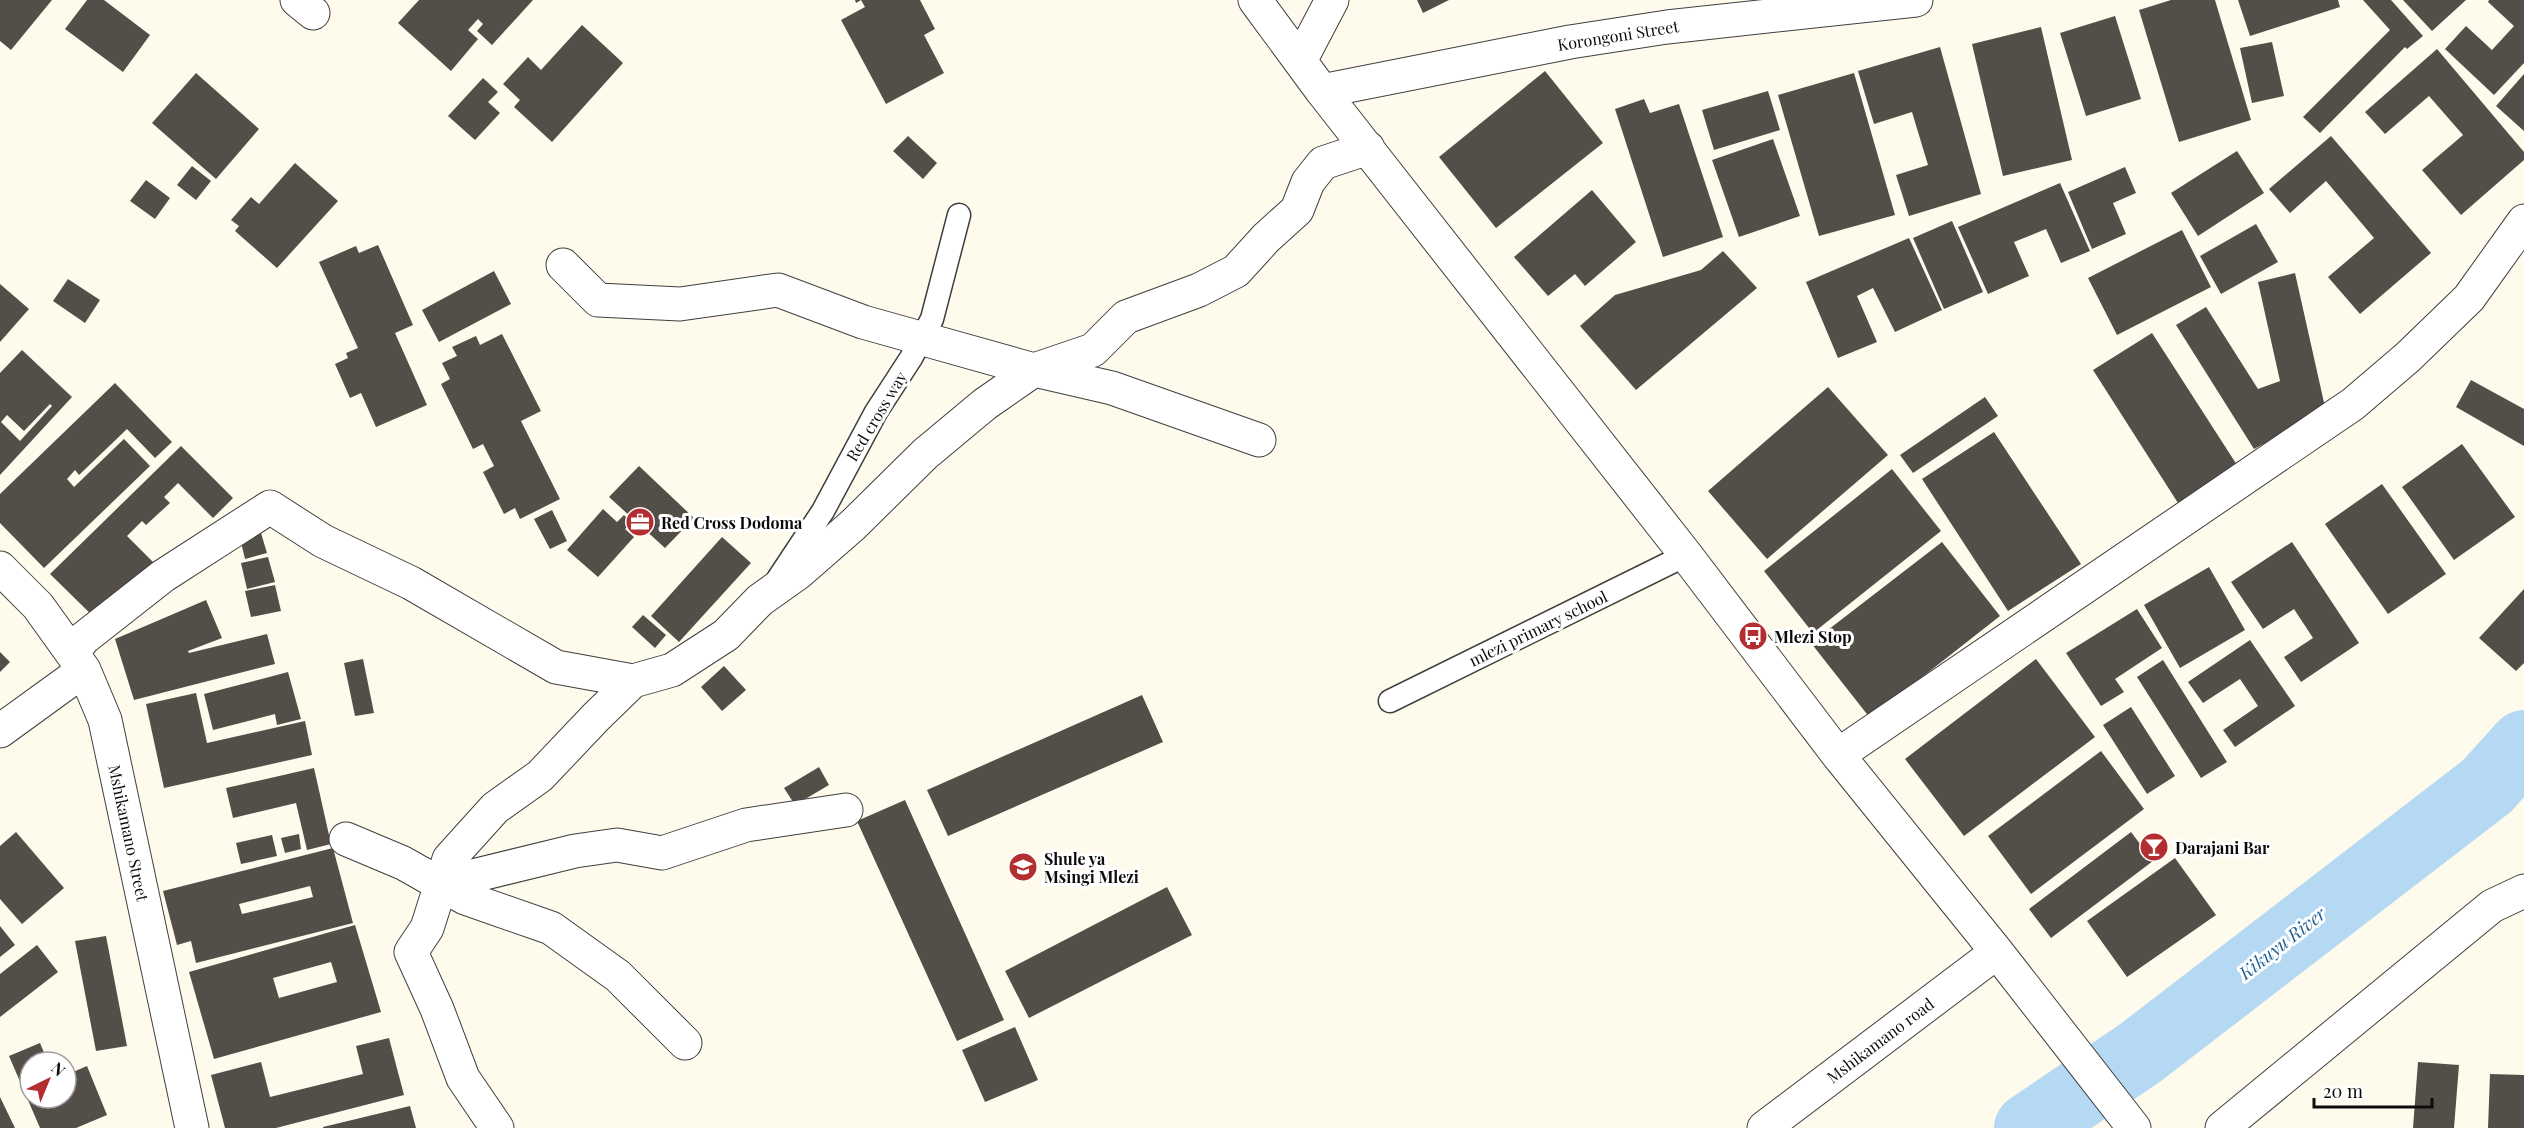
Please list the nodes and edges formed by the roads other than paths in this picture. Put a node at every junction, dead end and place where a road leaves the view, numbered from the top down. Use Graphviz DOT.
graph roads {
  1 [pos="1255,0"];
  2 [pos="1332,0"];
  3 [pos="1916,0"];
  4 [pos="1667,13"];
  5 [pos="1300,61"];
  6 [pos="1322,91"];
  7 [pos="1368,148"];
  8 [pos="959,215"];
  9 [pos="2524,220"];
  10 [pos="563,265"];
  11 [pos="922,338"];
  12 [pos="1034,370"];
  13 [pos="1259,440"];
  14 [pos="1686,555"];
  15 [pos="0,568"];
  16 [pos="760,600"];
  17 [pos="78,662"];
  18 [pos="633,681"];
  19 [pos="1390,701"];
  20 [pos="0,731"];
  21 [pos="1838,755"];
  22 [pos="846,810"];
  23 [pos="346,839"];
  24 [pos="440,884"];
  25 [pos="2524,891"];
  26 [pos="1996,952"];
  27 [pos="685,1043"];
  28 [pos="183,1124"];
  29 [pos="497,1128"];
  30 [pos="1764,1128"];
  31 [pos="2134,1128"];
  32 [pos="2222,1128"];
  1 -- 5 [label="street"];
  2 -- 5 [label="street"];
  3 -- 4 [label="street, Korongoni Street"];
  4 -- 6 [label="street, Korongoni Street"];
  5 -- 6 [label="street"];
  6 -- 7 [label="street"];
  7 -- 12 [label="street"];
  7 -- 14 [label="street"];
  8 -- 11 [label="lane, Red cross way"];
  9 -- 21 [label="street"];
  10 -- 11 [label="street"];
  11 -- 12 [label="street"];
  11 -- 16 [label="lane, Red cross way"];
  12 -- 13 [label="street"];
  12 -- 16 [label="street"];
  14 -- 19 [label="lane, mlezi primary school"];
  14 -- 21 [label="street"];
  15 -- 17 [label="street, Mshikamano Street"];
  16 -- 18 [label="street"];
  17 -- 18 [label="street"];
  17 -- 20 [label="street"];
  17 -- 28 [label="street, Mshikamano Street"];
  18 -- 24 [label="street"];
  21 -- 26 [label="street"];
  22 -- 24 [label="street"];
  23 -- 24 [label="street"];
  24 -- 27 [label="street"];
  24 -- 29 [label="street"];
  25 -- 32 [label="street"];
  26 -- 30 [label="street, Mshikamano road"];
  26 -- 31 [label="street"];
}
